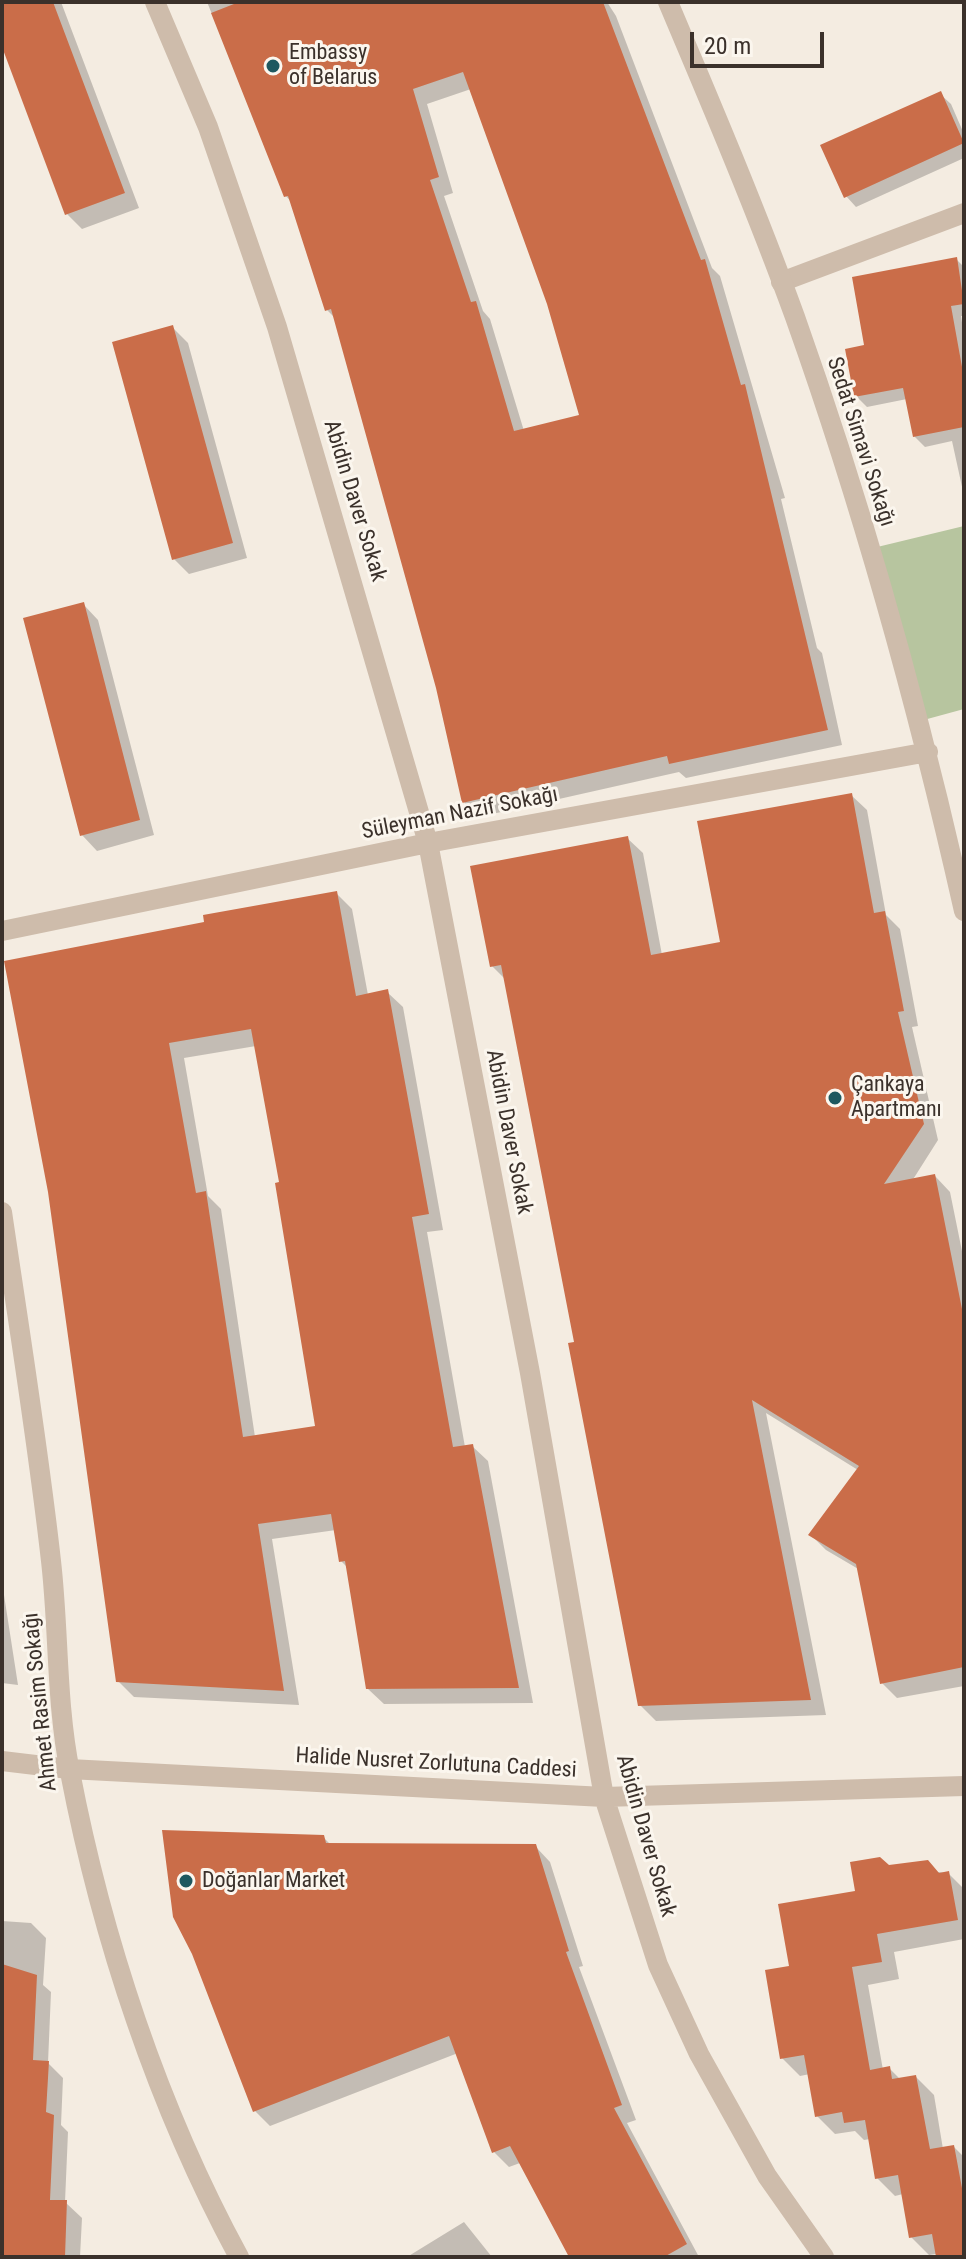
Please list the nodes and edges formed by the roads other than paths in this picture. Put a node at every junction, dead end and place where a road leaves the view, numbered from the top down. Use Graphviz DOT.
graph roads {
  1 [pos="155,2"];
  2 [pos="668,2"];
  3 [pos="964,213"];
  4 [pos="781,282"];
  5 [pos="928,752"];
  6 [pos="428,843"];
  7 [pos="964,911"];
  8 [pos="2,931"];
  9 [pos="2,1212"];
  10 [pos="2,1761"];
  11 [pos="69,1769"];
  12 [pos="964,1786"];
  13 [pos="604,1797"];
  14 [pos="239,2257"];
  15 [pos="824,2257"];
  1 -- 6 [label="street, Abidin Daver Sokak"];
  2 -- 4 [label="street, Sedat Simavi Sokağı"];
  3 -- 4 [label="street"];
  4 -- 5 [label="street, Sedat Simavi Sokağı"];
  5 -- 6 [label="street, Süleyman Nazif Sokağı"];
  5 -- 7 [label="street, Sedat Simavi Sokağı"];
  6 -- 8 [label="street, Süleyman Nazif Sokağı"];
  6 -- 13 [label="street, Abidin Daver Sokak"];
  9 -- 11 [label="street, Ahmet Rasim Sokağı"];
  10 -- 11 [label="street, Halide Nusret Zorlutuna Caddesi"];
  11 -- 13 [label="street, Halide Nusret Zorlutuna Caddesi"];
  11 -- 14 [label="street, Ahmet Rasim Sokağı"];
  12 -- 13 [label="street, Halide Nusret Zorlutuna Caddesi"];
  13 -- 15 [label="street, Abidin Daver Sokak"];
}
